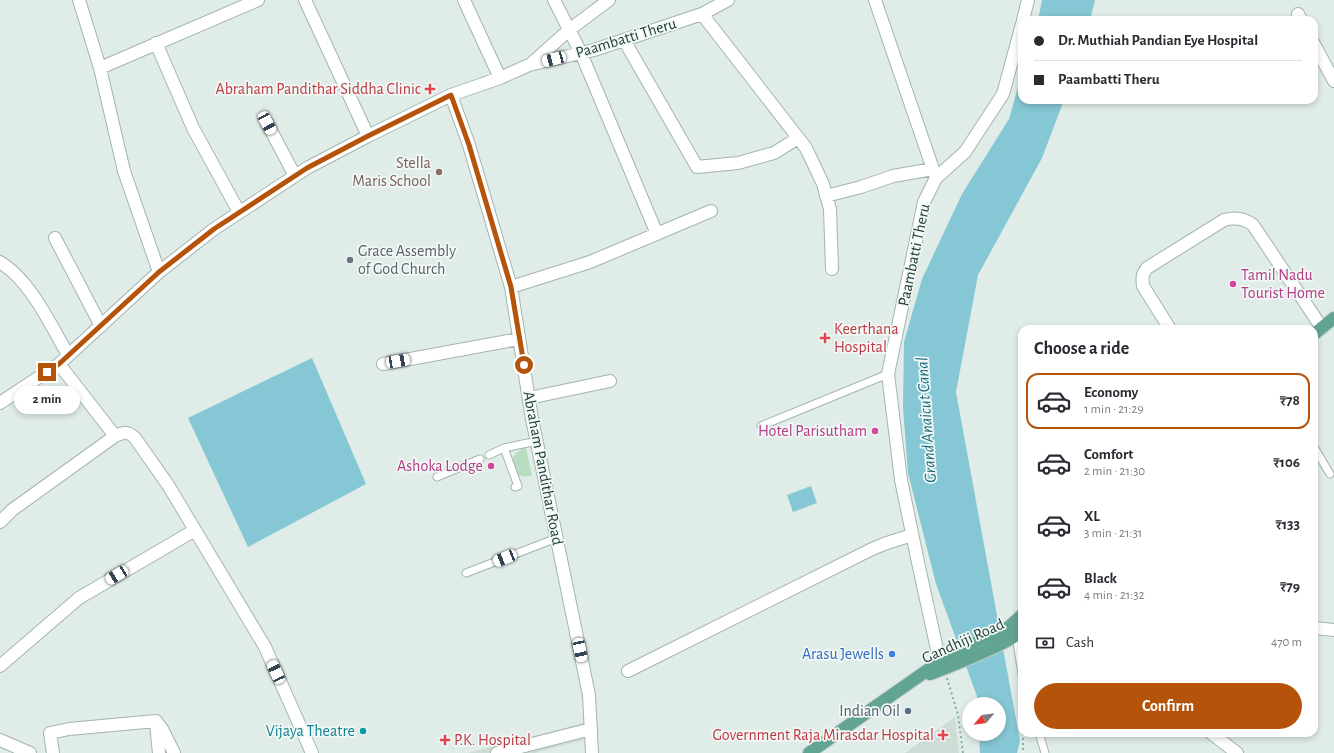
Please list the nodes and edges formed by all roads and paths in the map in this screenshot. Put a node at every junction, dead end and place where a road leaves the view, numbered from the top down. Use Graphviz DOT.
graph roads {
  1 [pos="79,0"];
  2 [pos="258,0"];
  3 [pos="305,0"];
  4 [pos="464,0"];
  5 [pos="554,0"];
  6 [pos="876,0"];
  7 [pos="1028,0"];
  8 [pos="605,1"];
  9 [pos="725,1"];
  10 [pos="702,14"];
  11 [pos="1024,16"];
  12 [pos="569,30"];
  13 [pos="1018,39"];
  14 [pos="624,40"];
  15 [pos="156,43"];
  16 [pos="1318,51"];
  17 [pos="580,52"];
  18 [pos="529,65"];
  19 [pos="100,68"];
  20 [pos="500,78"];
  21 [pos="1334,81"];
  22 [pos="451,95"];
  23 [pos="267,123"];
  24 [pos="368,136"];
  25 [pos="798,138"];
  26 [pos="935,174"];
  27 [pos="295,176"];
  28 [pos="826,196"];
  29 [pos="711,211"];
  30 [pos="239,212"];
  31 [pos="657,234"];
  32 [pos="55,238"];
  33 [pos="0,262"];
  34 [pos="832,270"];
  35 [pos="159,272"];
  36 [pos="511,287"];
  37 [pos="1334,318"];
  38 [pos="1167,325"];
  39 [pos="1314,325"];
  40 [pos="101,326"];
  41 [pos="1318,331"];
  42 [pos="519,339"];
  43 [pos="68,355"];
  44 [pos="59,364"];
  45 [pos="383,364"];
  46 [pos="888,374"];
  47 [pos="610,381"];
  48 [pos="529,398"];
  49 [pos="0,403"];
  50 [pos="760,426"];
  51 [pos="115,436"];
  52 [pos="537,441"];
  53 [pos="504,448"];
  54 [pos="1318,454"];
  55 [pos="489,455"];
  56 [pos="480,459"];
  57 [pos="1330,474"];
  58 [pos="437,477"];
  59 [pos="515,487"];
  60 [pos="0,522"];
  61 [pos="194,530"];
  62 [pos="912,535"];
  63 [pos="557,538"];
  64 [pos="466,573"];
  65 [pos="1318,628"];
  66 [pos="1018,629"];
  67 [pos="1334,630"];
  68 [pos="938,654"];
  69 [pos="955,658"];
  70 [pos="0,666"];
  71 [pos="944,669"];
  72 [pos="628,671"];
  73 [pos="916,679"];
  74 [pos="156,721"];
  75 [pos="591,729"];
  76 [pos="1023,737"];
  77 [pos="1040,737"];
  78 [pos="1216,737"];
  79 [pos="0,740"];
  80 [pos="30,753"];
  81 [pos="53,753"];
  82 [pos="159,753"];
  83 [pos="174,753"];
  84 [pos="312,753"];
  85 [pos="497,753"];
  86 [pos="592,753"];
  87 [pos="808,753"];
  88 [pos="963,753"];
  89 [pos="1023,753"];
  90 [pos="1045,753"];
  91 [pos="1237,753"];
  1 -- 19 [label="street"];
  2 -- 15 [label="street"];
  3 -- 24 [label="street"];
  4 -- 20 [label="street"];
  5 -- 12 [label="street"];
  6 -- 26 [label="street"];
  7 -- 11 [label="street"];
  8 -- 12 [label="street"];
  9 -- 10 [label="street, Paambatti Theru"];
  10 -- 14 [label="street, Paambatti Theru"];
  10 -- 25 [label="street"];
  12 -- 17 [label="street"];
  12 -- 18 [label="street"];
  13 -- 26 [label="street, Paambatti Theru"];
  14 -- 17 [label="street, Paambatti Theru"];
  14 -- 25 [label="street"];
  15 -- 19 [label="street"];
  15 -- 30 [label="street"];
  16 -- 21 [label="street"];
  17 -- 18 [label="street, Paambatti Theru"];
  17 -- 31 [label="street"];
  18 -- 20 [label="street, Paambatti Theru"];
  19 -- 35 [label="street"];
  20 -- 22 [label="street, Paambatti Theru"];
  22 -- 24 [label="street, Paambatti Theru"];
  22 -- 36 [label="street, Abraham Pandithar Road"];
  23 -- 27 [label="street"];
  24 -- 27 [label="street, Paambatti Theru"];
  25 -- 28 [label="street"];
  26 -- 28 [label="street"];
  26 -- 46 [label="street, Paambatti Theru"];
  27 -- 30 [label="street, Paambatti Theru"];
  28 -- 34 [label="street"];
  29 -- 31 [label="street"];
  30 -- 35 [label="street, Paambatti Theru"];
  31 -- 36 [label="street"];
  32 -- 40 [label="street"];
  33 -- 43 [label="street"];
  35 -- 40 [label="street, Paambatti Theru"];
  36 -- 42 [label="street, Abraham Pandithar Road"];
  37 -- 41 [label="main road"];
  38 -- 39 [label="street"];
  40 -- 43 [label="street, Paambatti Theru"];
  42 -- 45 [label="street"];
  42 -- 48 [label="street, Abraham Pandithar Road"];
  43 -- 44 [label="street, Paambatti Theru"];
  44 -- 49 [label="street, Paambatti Theru"];
  44 -- 51 [label="street"];
  46 -- 50 [label="lane"];
  46 -- 62 [label="street, Paambatti Theru"];
  47 -- 48 [label="street"];
  48 -- 52 [label="street, Abraham Pandithar Road"];
  51 -- 60 [label="street"];
  51 -- 61 [label="street"];
  52 -- 53 [label="lane"];
  52 -- 63 [label="street, Abraham Pandithar Road"];
  53 -- 55 [label="lane"];
  53 -- 59 [label="lane"];
  54 -- 57 [label="lane"];
  56 -- 58 [label="lane"];
  61 -- 70 [label="street"];
  61 -- 84 [label="street"];
  62 -- 68 [label="street, Paambatti Theru"];
  62 -- 72 [label="street"];
  63 -- 64 [label="lane"];
  63 -- 75 [label="street, Abraham Pandithar Road"];
  65 -- 67 [label="street"];
  66 -- 69 [label="main road"];
  69 -- 71 [label="main road, Gandhiji Road"];
  69 -- 73 [label="main road, Gandhiji Road"];
  71 -- 73 [label="main road, Gandhiji Road"];
  71 -- 88 [label="path"];
  73 -- 87 [label="main road, Gandhiji Road"];
  74 -- 81 [label="street"];
  74 -- 82 [label="street"];
  74 -- 83 [label="street"];
  75 -- 85 [label="street"];
  75 -- 86 [label="street, Abraham Pandithar Road"];
  76 -- 89 [label="path"];
  77 -- 90 [label="lane"];
  78 -- 91 [label="street"];
  79 -- 80 [label="street"];
}
